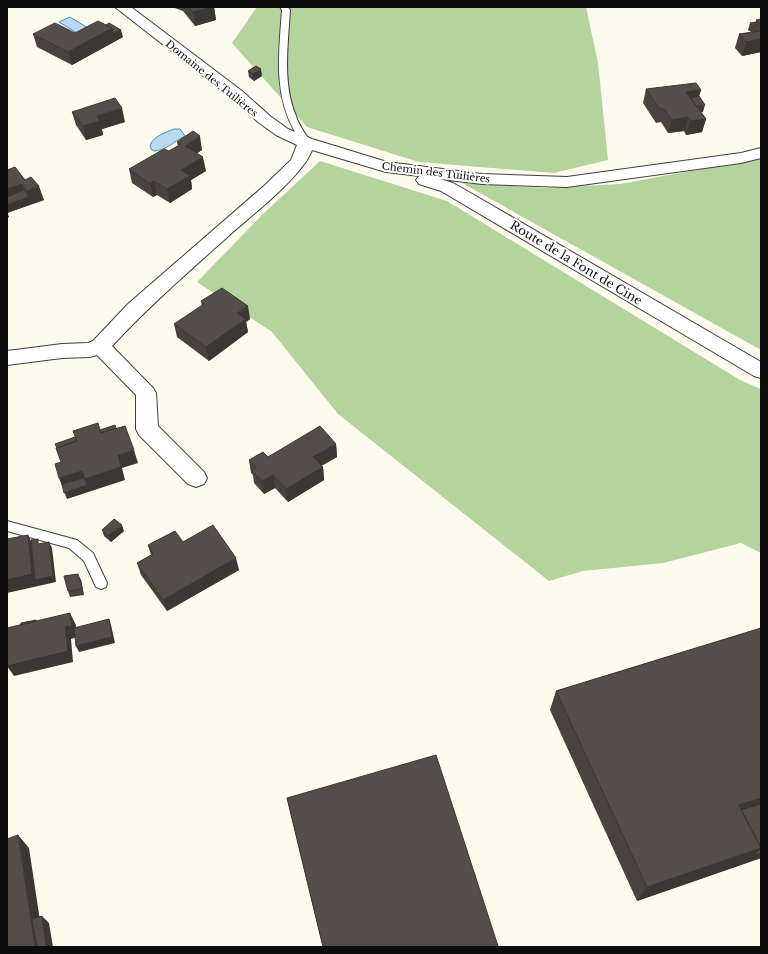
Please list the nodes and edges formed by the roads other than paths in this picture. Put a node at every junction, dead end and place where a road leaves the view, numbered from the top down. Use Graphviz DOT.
graph roads {
  1 [pos="122,7"];
  2 [pos="284,7"];
  3 [pos="306,143"];
  4 [pos="761,153"];
  5 [pos="386,167"];
  6 [pos="100,346"];
  7 [pos="7,358"];
  8 [pos="761,371"];
  9 [pos="196,478"];
  10 [pos="7,526"];
  11 [pos="101,583"];
  1 -- 3 [label="street, Domaine des Tuilières"];
  2 -- 3 [label="lane"];
  3 -- 5 [label="street, Chemin des Tuilières"];
  3 -- 6 [label="street"];
  4 -- 5 [label="street, Chemin des Tuilières"];
  5 -- 8 [label="street, Route de la Font de Cine"];
  6 -- 7 [label="street"];
  6 -- 9 [label="street"];
  10 -- 11 [label="lane"];
}
